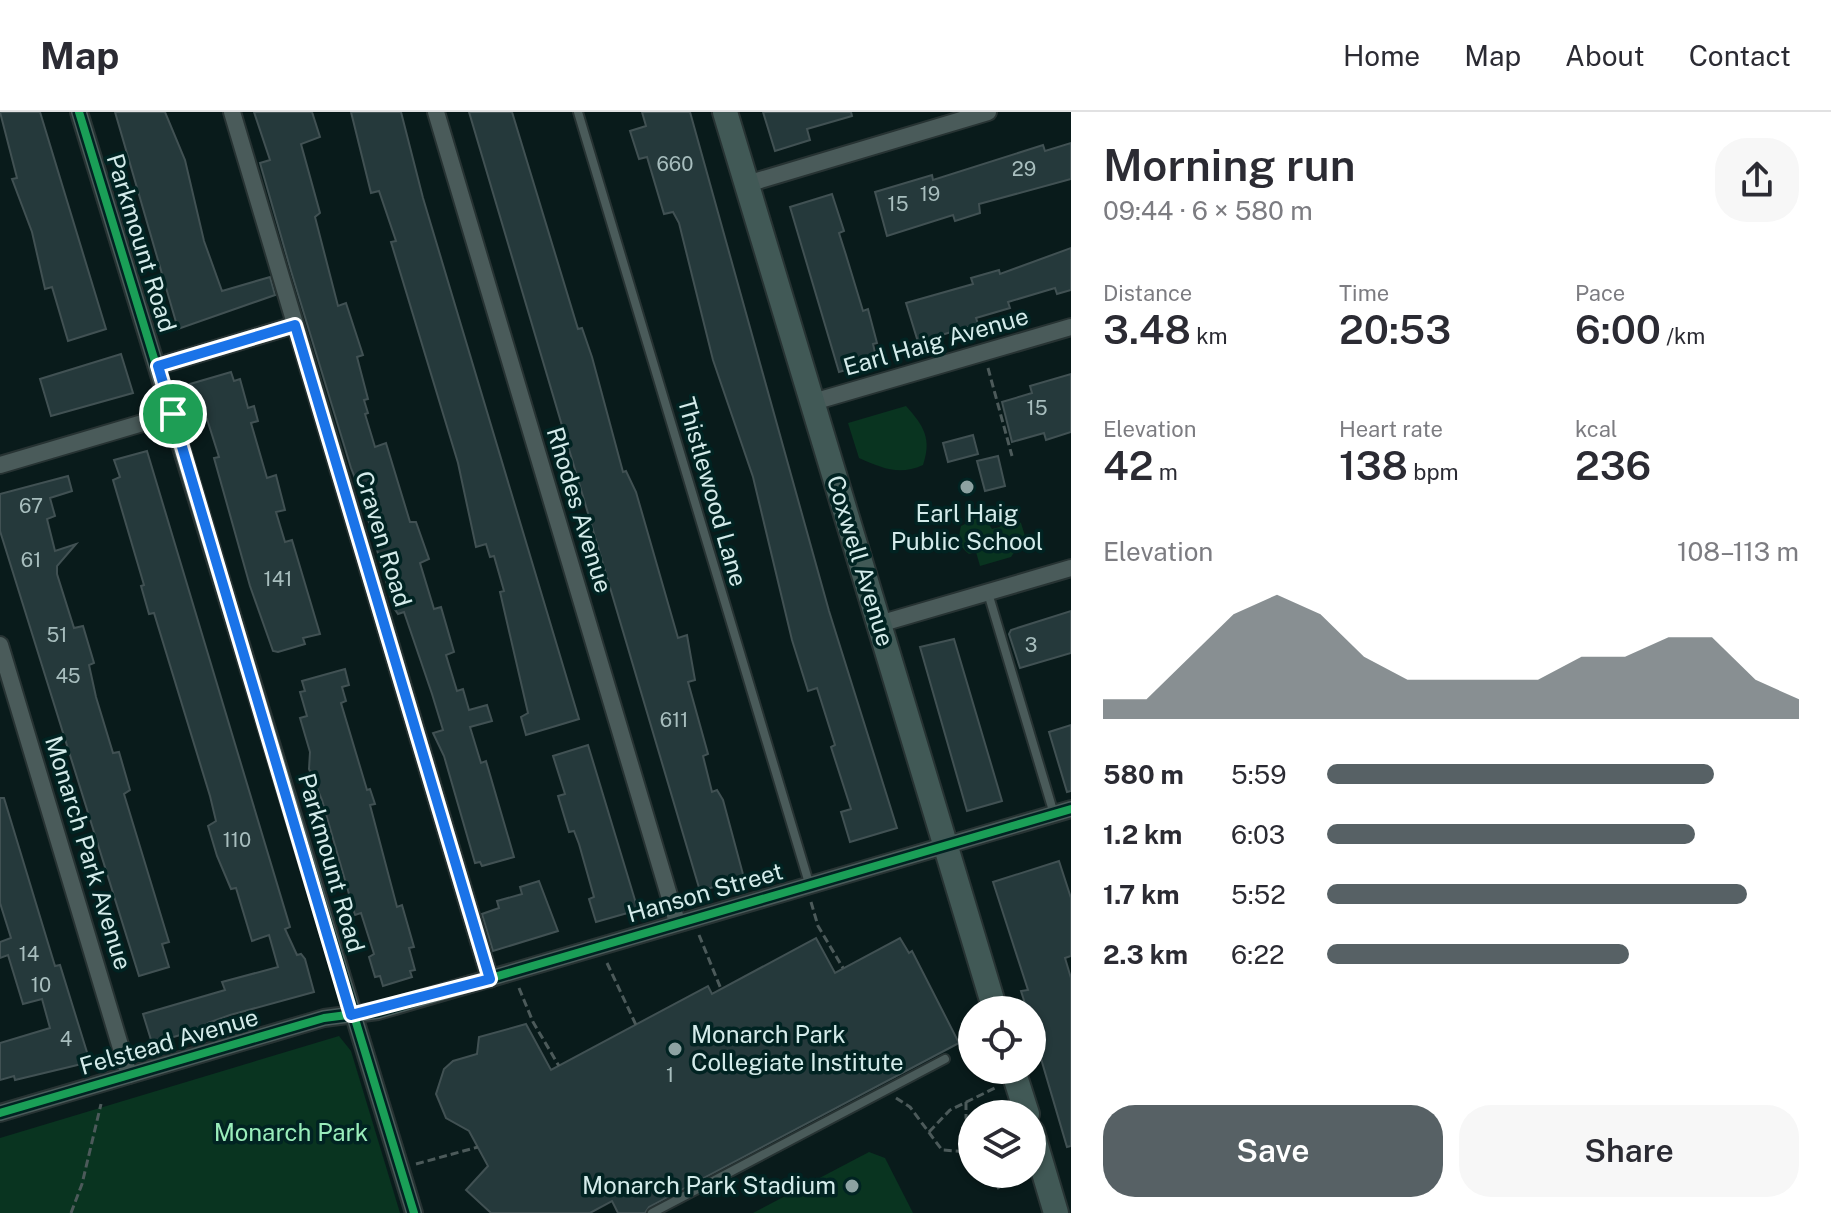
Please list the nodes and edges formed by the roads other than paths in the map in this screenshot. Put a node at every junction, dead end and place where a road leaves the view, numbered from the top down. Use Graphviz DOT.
graph roads {
  1 [pos="79,112"];
  2 [pos="232,112"];
  3 [pos="436,112"];
  4 [pos="578,112"];
  5 [pos="725,112"];
  6 [pos="988,112"];
  7 [pos="747,184"];
  8 [pos="295,325"];
  9 [pos="1071,327"];
  10 [pos="158,366"];
  11 [pos="813,402"];
  12 [pos="173,414"];
  13 [pos="0,465"];
  14 [pos="1071,568"];
  15 [pos="988,593"];
  16 [pos="879,624"];
  17 [pos="0,645"];
  18 [pos="1071,809"];
  19 [pos="1054,814"];
  20 [pos="946,844"];
  21 [pos="809,891"];
  22 [pos="677,922"];
  23 [pos="490,979"];
  24 [pos="991,996"];
  25 [pos="351,1015"];
  26 [pos="945,1059"];
  27 [pos="129,1075"];
  28 [pos="0,1113"];
  29 [pos="1046,1179"];
  30 [pos="414,1213"];
  31 [pos="652,1213"];
  32 [pos="1056,1213"];
  1 -- 10 [label="street, Parkmount Road"];
  2 -- 8 [label="street, Craven Road"];
  3 -- 22 [label="street, Rhodes Avenue"];
  4 -- 21 [label="lane, Thistlewood Lane"];
  5 -- 7 [label="main road, Coxwell Avenue"];
  6 -- 7 [label="street"];
  7 -- 11 [label="main road, Coxwell Avenue"];
  8 -- 10 [label="street"];
  8 -- 23 [label="street, Craven Road"];
  9 -- 11 [label="street, Earl Haig Avenue"];
  10 -- 12 [label="street, Parkmount Road"];
  11 -- 16 [label="main road, Coxwell Avenue"];
  12 -- 13 [label="street"];
  12 -- 25 [label="street, Parkmount Road"];
  14 -- 15 [label="street"];
  15 -- 16 [label="street"];
  15 -- 19 [label="lane"];
  16 -- 20 [label="main road, Coxwell Avenue"];
  17 -- 27 [label="street, Monarch Park Avenue"];
  18 -- 19 [label="street, Hanson Street"];
  19 -- 20 [label="street, Hanson Street"];
  20 -- 21 [label="street, Hanson Street"];
  20 -- 24 [label="main road, Coxwell Avenue"];
  21 -- 22 [label="street, Hanson Street"];
  22 -- 23 [label="street, Hanson Street"];
  23 -- 25 [label="street, Hanson Street"];
  25 -- 27 [label="street, Felstead Avenue"];
  25 -- 30 [label="street, Parkmount Road"];
  26 -- 31 [label="lane"];
  27 -- 28 [label="street, Felstead Avenue"];
  29 -- 32 [label="main road"];
}
